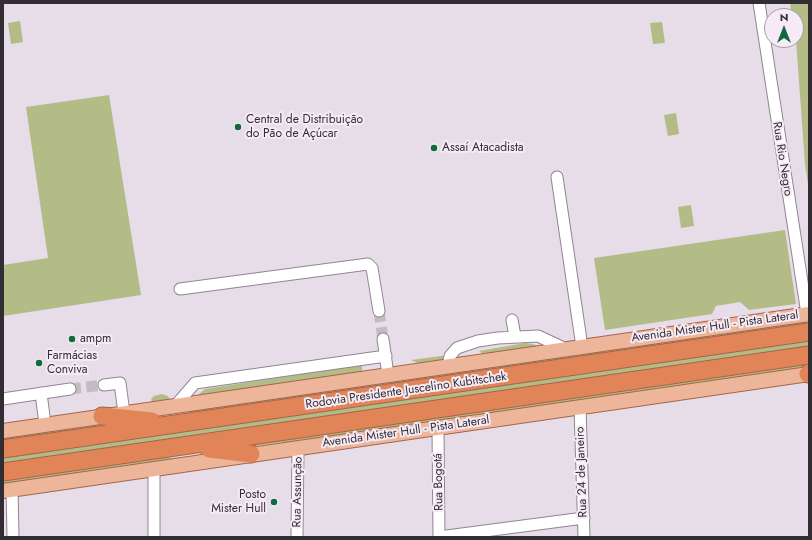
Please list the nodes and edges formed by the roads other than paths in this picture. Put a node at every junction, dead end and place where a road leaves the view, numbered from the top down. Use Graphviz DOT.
graph roads {
  1 [pos="759,3"];
  2 [pos="557,178"];
  3 [pos="180,289"];
  4 [pos="379,311"];
  5 [pos="808,314"];
  6 [pos="512,320"];
  7 [pos="809,332"];
  8 [pos="515,336"];
  9 [pos="383,339"];
  10 [pos="582,347"];
  11 [pos="566,349"];
  12 [pos="809,355"];
  13 [pos="386,356"];
  14 [pos="448,366"];
  15 [pos="809,373"];
  16 [pos="388,375"];
  17 [pos="104,385"];
  18 [pos="70,389"];
  19 [pos="41,393"];
  20 [pos="3,399"];
  21 [pos="175,406"];
  22 [pos="580,407"];
  23 [pos="124,414"];
  24 [pos="102,416"];
  25 [pos="182,423"];
  26 [pos="46,424"];
  27 [pos="438,428"];
  28 [pos="3,431"];
  29 [pos="176,447"];
  30 [pos="298,448"];
  31 [pos="3,450"];
  32 [pos="251,454"];
  33 [pos="154,469"];
  34 [pos="3,472"];
  35 [pos="8,490"];
  36 [pos="584,518"];
  37 [pos="13,537"];
  38 [pos="154,537"];
  39 [pos="297,537"];
  40 [pos="439,537"];
  41 [pos="584,537"];
  1 -- 5 [label="street, Rua Rio Negro"];
  2 -- 10 [label="street"];
  3 -- 4 [label="street"];
  5 -- 10 [label="main road, Avenida Mister Hull - Pista Lateral"];
  6 -- 8 [label="street"];
  7 -- 25 [label="highway, Rodovia Presidente Juscelino Kubitschek"];
  8 -- 11 [label="street"];
  8 -- 14 [label="street"];
  9 -- 13 [label="street"];
  10 -- 11 [label="main road, Avenida Mister Hull - Pista Lateral"];
  11 -- 14 [label="main road, Avenida Mister Hull - Pista Lateral"];
  12 -- 29 [label="highway, Rodovia Presidente Juscelino Kubitschek"];
  13 -- 16 [label="street"];
  13 -- 21 [label="street"];
  14 -- 16 [label="main road, Avenida Mister Hull - Pista Lateral"];
  15 -- 22 [label="main road, Avenida Mister Hull - Pista Lateral"];
  16 -- 21 [label="main road, Avenida Mister Hull - Pista Lateral"];
  17 -- 23 [label="street"];
  18 -- 19 [label="street"];
  19 -- 20 [label="street"];
  19 -- 26 [label="street"];
  21 -- 23 [label="main road, Avenida Mister Hull - Pista Lateral"];
  22 -- 27 [label="main road, Avenida Mister Hull - Pista Lateral"];
  22 -- 36 [label="street, Rua 24 de Janeiro"];
  23 -- 24 [label="main road, Avenida Mister Hull - Pista Lateral"];
  24 -- 25 [label="highway"];
  24 -- 26 [label="main road, Avenida Mister Hull - Pista Lateral"];
  25 -- 31 [label="highway, Rodovia Presidente Juscelino Kubitschek"];
  26 -- 28 [label="main road, Avenida Mister Hull - Pista Lateral"];
  27 -- 30 [label="main road, Avenida Mister Hull - Pista Lateral"];
  27 -- 40 [label="street, Rua Bogotá"];
  29 -- 32 [label="highway"];
  29 -- 34 [label="highway, Rodovia Presidente Juscelino Kubitschek"];
  30 -- 32 [label="main road, Avenida Mister Hull - Pista Lateral"];
  30 -- 39 [label="street, Rua Assunção"];
  32 -- 33 [label="main road, Avenida Mister Hull - Pista Lateral"];
  33 -- 35 [label="main road, Avenida Mister Hull - Pista Lateral"];
  33 -- 38 [label="street"];
  35 -- 37 [label="street"];
  36 -- 40 [label="street"];
  36 -- 41 [label="street, Rua 24 de Janeiro"];
}
